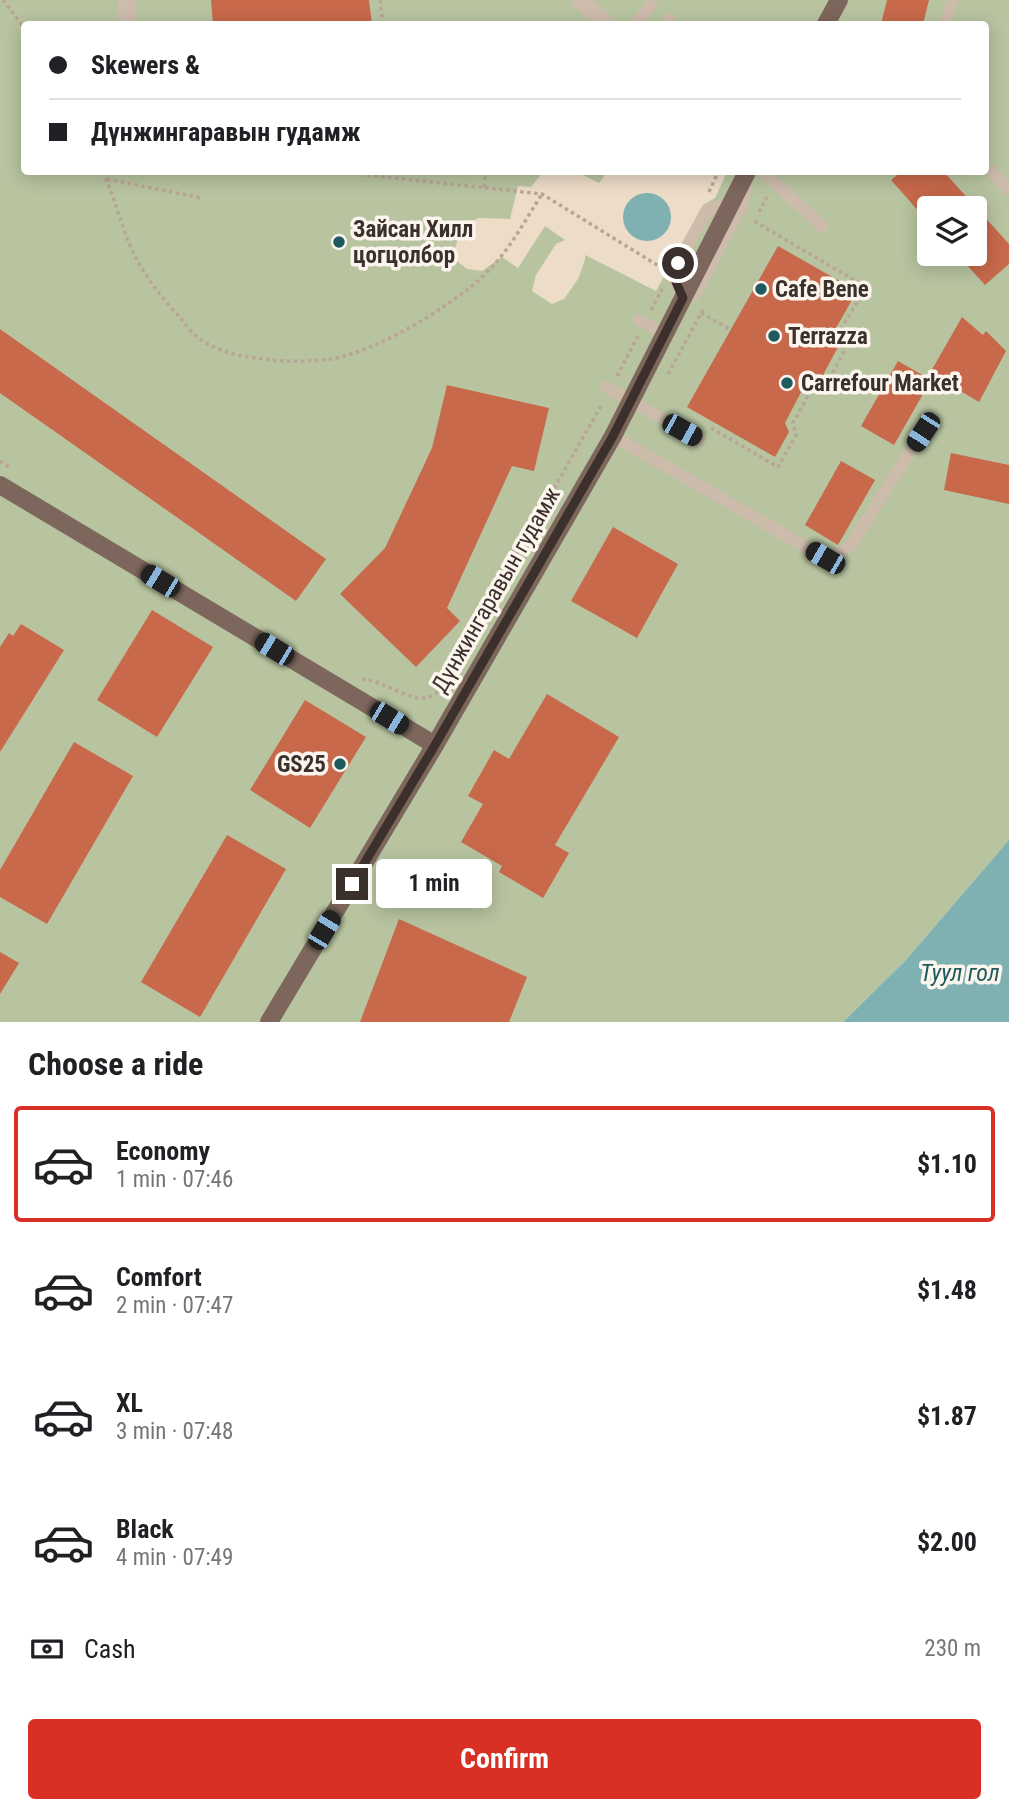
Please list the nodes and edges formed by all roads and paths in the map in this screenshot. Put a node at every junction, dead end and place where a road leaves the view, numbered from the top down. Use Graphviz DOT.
graph roads {
  1 [pos="3,0"];
  2 [pos="127,0"];
  3 [pos="380,0"];
  4 [pos="580,0"];
  5 [pos="839,0"];
  6 [pos="953,0"];
  7 [pos="652,4"];
  8 [pos="126,21"];
  9 [pos="383,21"];
  10 [pos="603,21"];
  11 [pos="638,21"];
  12 [pos="828,21"];
  13 [pos="947,21"];
  14 [pos="21,24"];
  15 [pos="989,169"];
  16 [pos="104,175"];
  17 [pos="387,175"];
  18 [pos="486,175"];
  19 [pos="717,175"];
  20 [pos="750,175"];
  21 [pos="751,175"];
  22 [pos="756,175"];
  23 [pos="106,179"];
  24 [pos="484,187"];
  25 [pos="1009,190"];
  26 [pos="709,193"];
  27 [pos="542,194"];
  28 [pos="201,198"];
  29 [pos="754,221"];
  30 [pos="822,226"];
  31 [pos="662,268"];
  32 [pos="662,280"];
  33 [pos="683,298"];
  34 [pos="701,313"];
  35 [pos="642,321"];
  36 [pos="731,330"];
  37 [pos="665,332"];
  38 [pos="608,388"];
  39 [pos="630,401"];
  40 [pos="795,404"];
  41 [pos="801,407"];
  42 [pos="711,428"];
  43 [pos="923,432"];
  44 [pos="613,436"];
  45 [pos="699,439"];
  46 [pos="0,461"];
  47 [pos="12,469"];
  48 [pos="0,485"];
  49 [pos="352,679"];
  50 [pos="435,745"];
  51 [pos="269,1022"];
  1 -- 14 [label="path"];
  2 -- 8 [label="street"];
  3 -- 9 [label="path"];
  4 -- 10 [label="street"];
  5 -- 12 [label="main road"];
  6 -- 13 [label="lane"];
  7 -- 11 [label="lane"];
  15 -- 25 [label="lane"];
  16 -- 23 [label="path"];
  17 -- 24 [label="path"];
  18 -- 24 [label="path"];
  19 -- 26 [label="path"];
  20 -- 33 [label="main road, Дүнжингаравын гудамж"];
  21 -- 33 [label="lane"];
  22 -- 30 [label="lane"];
  23 -- 27 [label="path"];
  23 -- 28 [label="path"];
  24 -- 27 [label="path"];
  27 -- 31 [label="path"];
  29 -- 41 [label="path"];
  32 -- 35 [label="path"];
  33 -- 37 [label="main road, Дүнжингаравын гудамж"];
  34 -- 36 [label="path"];
  35 -- 37 [label="lane"];
  35 -- 38 [label="path"];
  37 -- 39 [label="main road, Дүнжингаравын гудамж"];
  38 -- 39 [label="lane"];
  38 -- 49 [label="path"];
  39 -- 44 [label="main road, Дүнжингаравын гудамж"];
  39 -- 45 [label="lane"];
  40 -- 41 [label="path"];
  41 -- 42 [label="path"];
  43 -- 44 [label="lane"];
  44 -- 50 [label="main road, Дүнжингаравын гудамж"];
  46 -- 47 [label="path"];
  48 -- 50 [label="main road"];
  50 -- 51 [label="main road, Дүнжингаравын гудамж"];
}
